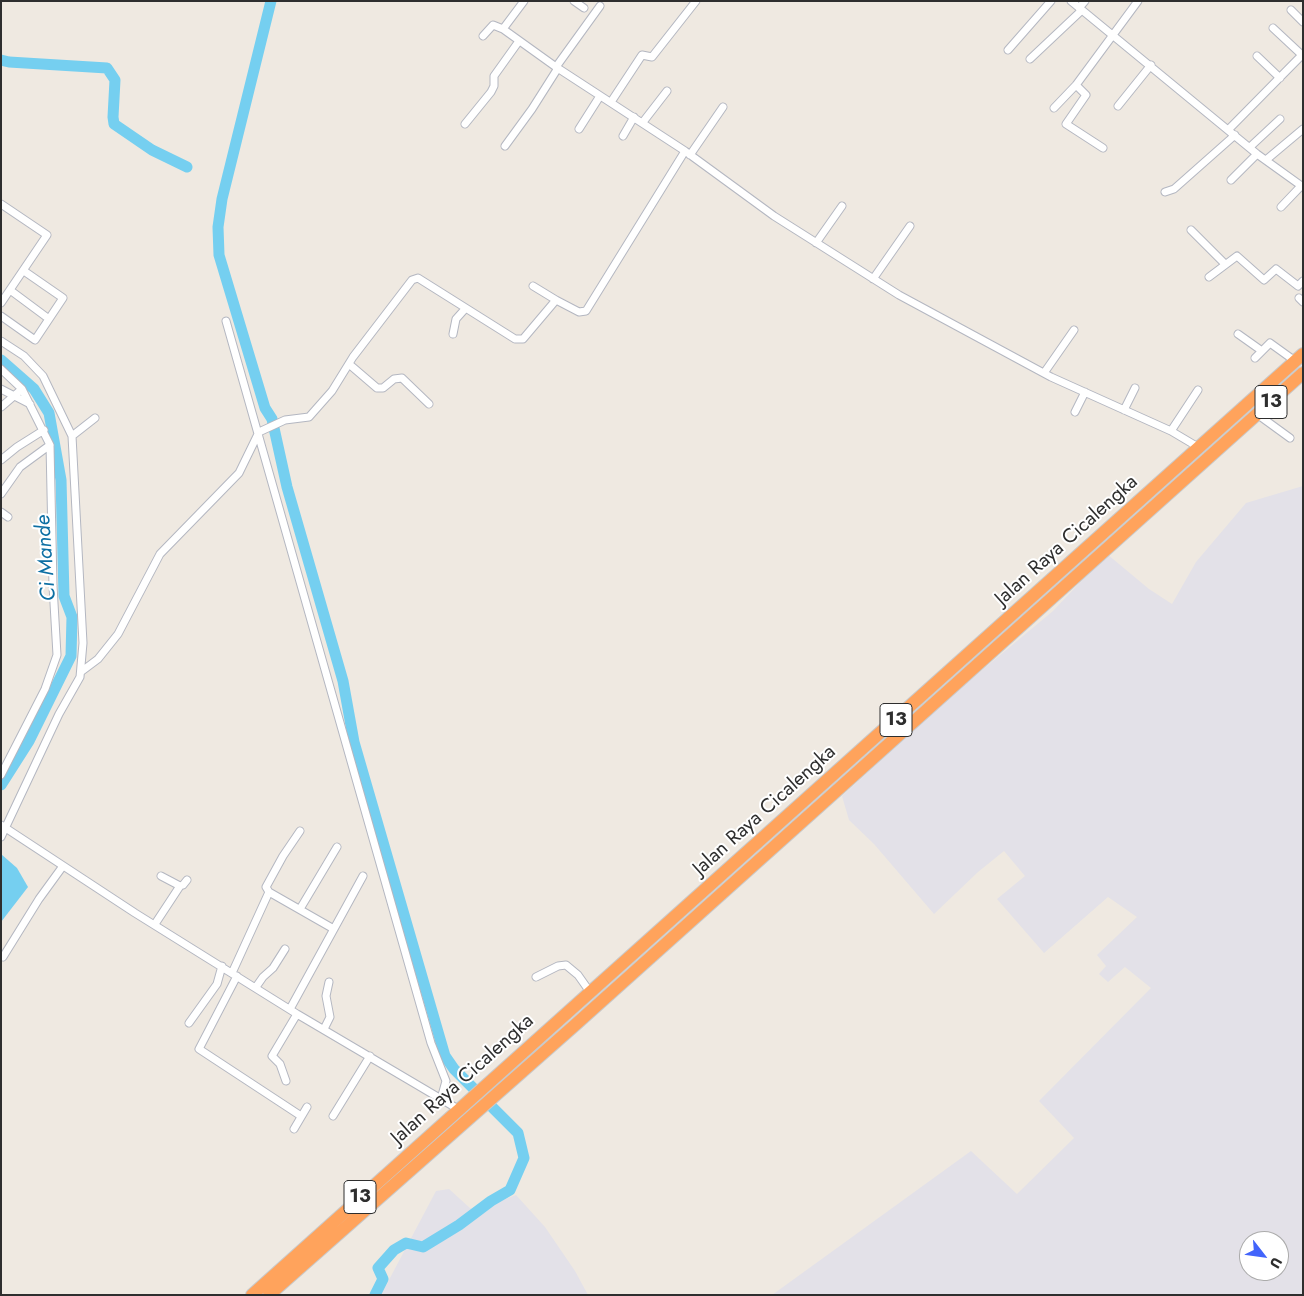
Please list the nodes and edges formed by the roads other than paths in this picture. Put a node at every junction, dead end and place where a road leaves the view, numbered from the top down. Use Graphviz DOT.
graph roads {
  1 [pos="524,1"];
  2 [pos="696,1"];
  3 [pos="1051,1"];
  4 [pos="1071,1"];
  5 [pos="1085,1"];
  6 [pos="1138,1"];
  7 [pos="576,2"];
  8 [pos="600,6"];
  9 [pos="584,8"];
  10 [pos="1081,9"];
  11 [pos="1291,10"];
  12 [pos="1303,22"];
  13 [pos="1273,28"];
  14 [pos="503,29"];
  15 [pos="1113,35"];
  16 [pos="483,36"];
  17 [pos="519,40"];
  18 [pos="1008,50"];
  19 [pos="1302,55"];
  20 [pos="1257,56"];
  21 [pos="1030,59"];
  22 [pos="1151,65"];
  23 [pos="557,67"];
  24 [pos="1280,78"];
  25 [pos="1076,85"];
  26 [pos="667,91"];
  27 [pos="600,96"];
  28 [pos="611,102"];
  29 [pos="1118,106"];
  30 [pos="723,107"];
  31 [pos="1054,108"];
  32 [pos="634,117"];
  33 [pos="1280,120"];
  34 [pos="643,122"];
  35 [pos="465,124"];
  36 [pos="579,129"];
  37 [pos="1303,129"];
  38 [pos="1232,132"];
  39 [pos="622,136"];
  40 [pos="504,146"];
  41 [pos="1250,147"];
  42 [pos="1103,148"];
  43 [pos="688,153"];
  44 [pos="1257,154"];
  45 [pos="1266,160"];
  46 [pos="1231,180"];
  47 [pos="1302,187"];
  48 [pos="1165,192"];
  49 [pos="1,204"];
  50 [pos="842,206"];
  51 [pos="1281,207"];
  52 [pos="910,226"];
  53 [pos="1191,230"];
  54 [pos="816,243"];
  55 [pos="1225,264"];
  56 [pos="24,271"];
  57 [pos="1209,277"];
  58 [pos="873,280"];
  59 [pos="1303,281"];
  60 [pos="533,286"];
  61 [pos="10,290"];
  62 [pos="556,300"];
  63 [pos="1,303"];
  64 [pos="465,309"];
  65 [pos="1,316"];
  66 [pos="49,319"];
  67 [pos="226,321"];
  68 [pos="1074,330"];
  69 [pos="453,334"];
  70 [pos="1238,334"];
  71 [pos="1,340"];
  72 [pos="1262,351"];
  73 [pos="1255,358"];
  74 [pos="1299,358"];
  75 [pos="349,364"];
  76 [pos="1,369"];
  77 [pos="1044,373"];
  78 [pos="1301,376"];
  79 [pos="1135,388"];
  80 [pos="1,389"];
  81 [pos="22,389"];
  82 [pos="1198,390"];
  83 [pos="1085,392"];
  84 [pos="1258,393"];
  85 [pos="14,396"];
  86 [pos="30,404"];
  87 [pos="428,404"];
  88 [pos="1268,404"];
  89 [pos="1,407"];
  90 [pos="1124,410"];
  91 [pos="1075,412"];
  92 [pos="1257,414"];
  93 [pos="95,418"];
  94 [pos="44,430"];
  95 [pos="260,431"];
  96 [pos="1172,431"];
  97 [pos="72,436"];
  98 [pos="1290,438"];
  99 [pos="50,445"];
  100 [pos="1198,448"];
  101 [pos="1,460"];
  102 [pos="1,494"];
  103 [pos="1,512"];
  104 [pos="8,517"];
  105 [pos="82,671"];
  106 [pos="1,775"];
  107 [pos="3,826"];
  108 [pos="300,831"];
  109 [pos="1,837"];
  110 [pos="337,847"];
  111 [pos="63,866"];
  112 [pos="162,876"];
  113 [pos="363,876"];
  114 [pos="187,880"];
  115 [pos="180,886"];
  116 [pos="269,892"];
  117 [pos="300,909"];
  118 [pos="155,924"];
  119 [pos="332,928"];
  120 [pos="285,949"];
  121 [pos="3,957"];
  122 [pos="222,966"];
  123 [pos="234,974"];
  124 [pos="536,977"];
  125 [pos="329,982"];
  126 [pos="256,988"];
  127 [pos="590,992"];
  128 [pos="290,1009"];
  129 [pos="298,1014"];
  130 [pos="190,1023"];
  131 [pos="324,1029"];
  132 [pos="370,1056"];
  133 [pos="286,1081"];
  134 [pos="441,1099"];
  135 [pos="306,1107"];
  136 [pos="458,1109"];
  137 [pos="301,1116"];
  138 [pos="333,1116"];
  139 [pos="294,1129"];
  140 [pos="252,1295"];
  141 [pos="269,1295"];
  1 -- 14 [label="street"];
  2 -- 28 [label="street"];
  3 -- 18 [label="street"];
  4 -- 10 [label="street"];
  5 -- 10 [label="street"];
  6 -- 15 [label="street"];
  7 -- 9 [label="street"];
  8 -- 23 [label="street"];
  10 -- 15 [label="street"];
  10 -- 21 [label="street"];
  11 -- 12 [label="street"];
  13 -- 19 [label="street"];
  14 -- 16 [label="street"];
  14 -- 17 [label="street"];
  15 -- 22 [label="street"];
  15 -- 25 [label="street"];
  17 -- 23 [label="street"];
  17 -- 35 [label="street"];
  19 -- 24 [label="street"];
  20 -- 24 [label="street"];
  22 -- 29 [label="street"];
  22 -- 38 [label="street"];
  23 -- 27 [label="street"];
  23 -- 40 [label="street"];
  24 -- 38 [label="street"];
  25 -- 31 [label="street"];
  25 -- 42 [label="street"];
  26 -- 34 [label="street"];
  27 -- 28 [label="street"];
  27 -- 36 [label="street"];
  28 -- 32 [label="street"];
  30 -- 43 [label="street"];
  32 -- 34 [label="street"];
  32 -- 39 [label="street"];
  33 -- 41 [label="street"];
  34 -- 43 [label="street"];
  37 -- 45 [label="street"];
  38 -- 41 [label="street"];
  38 -- 48 [label="street"];
  41 -- 44 [label="street"];
  43 -- 54 [label="street"];
  43 -- 62 [label="street"];
  44 -- 45 [label="street"];
  44 -- 46 [label="street"];
  45 -- 47 [label="street"];
  47 -- 51 [label="street"];
  49 -- 56 [label="street"];
  50 -- 54 [label="street"];
  52 -- 58 [label="street"];
  53 -- 55 [label="street"];
  54 -- 58 [label="street"];
  55 -- 57 [label="street"];
  55 -- 59 [label="street"];
  56 -- 61 [label="street"];
  56 -- 66 [label="street"];
  58 -- 77 [label="street"];
  60 -- 62 [label="street"];
  61 -- 63 [label="street"];
  61 -- 66 [label="street"];
  62 -- 64 [label="street"];
  64 -- 69 [label="street"];
  64 -- 75 [label="street"];
  65 -- 66 [label="street"];
  67 -- 95 [label="street"];
  68 -- 77 [label="street"];
  70 -- 72 [label="street"];
  71 -- 97 [label="street"];
  72 -- 73 [label="street"];
  72 -- 74 [label="street"];
  74 -- 84 [label="highway, Jalan Raya Cicalengka / 13"];
  75 -- 87 [label="street"];
  75 -- 95 [label="street"];
  76 -- 81 [label="street"];
  77 -- 83 [label="street"];
  78 -- 88 [label="highway, Jalan Raya Cicalengka / 13"];
  79 -- 90 [label="street"];
  80 -- 85 [label="street"];
  81 -- 85 [label="street"];
  81 -- 86 [label="street"];
  82 -- 96 [label="street"];
  83 -- 90 [label="street"];
  83 -- 91 [label="street"];
  84 -- 88 [label="highway"];
  84 -- 100 [label="highway, Jalan Raya Cicalengka / 13"];
  85 -- 86 [label="street"];
  85 -- 89 [label="street"];
  86 -- 94 [label="street"];
  88 -- 92 [label="highway, Jalan Raya Cicalengka / 13"];
  90 -- 96 [label="street"];
  92 -- 98 [label="street"];
  92 -- 141 [label="highway, Jalan Raya Cicalengka / 13"];
  93 -- 97 [label="street"];
  94 -- 99 [label="street"];
  94 -- 101 [label="street"];
  95 -- 105 [label="street"];
  95 -- 134 [label="street"];
  96 -- 100 [label="street"];
  97 -- 105 [label="street"];
  99 -- 102 [label="street"];
  99 -- 106 [label="street"];
  100 -- 127 [label="highway, Jalan Raya Cicalengka / 13"];
  103 -- 104 [label="street"];
  105 -- 107 [label="street"];
  107 -- 109 [label="street"];
  107 -- 111 [label="street"];
  108 -- 116 [label="street"];
  110 -- 117 [label="street"];
  111 -- 118 [label="street"];
  111 -- 121 [label="street"];
  112 -- 115 [label="street"];
  113 -- 119 [label="street"];
  114 -- 115 [label="street"];
  115 -- 118 [label="street"];
  116 -- 117 [label="street"];
  116 -- 123 [label="street"];
  117 -- 119 [label="street"];
  118 -- 122 [label="street"];
  119 -- 128 [label="street"];
  120 -- 126 [label="street"];
  122 -- 123 [label="street"];
  122 -- 130 [label="street"];
  123 -- 126 [label="street"];
  123 -- 137 [label="street"];
  124 -- 127 [label="street"];
  125 -- 131 [label="street"];
  126 -- 128 [label="street"];
  127 -- 136 [label="highway, Jalan Raya Cicalengka / 13"];
  128 -- 129 [label="street"];
  129 -- 131 [label="street"];
  129 -- 133 [label="street"];
  131 -- 132 [label="street"];
  132 -- 134 [label="street"];
  132 -- 138 [label="street"];
  134 -- 136 [label="street"];
  135 -- 137 [label="street"];
  136 -- 140 [label="highway, Jalan Raya Cicalengka / 13"];
  137 -- 139 [label="street"];
}
